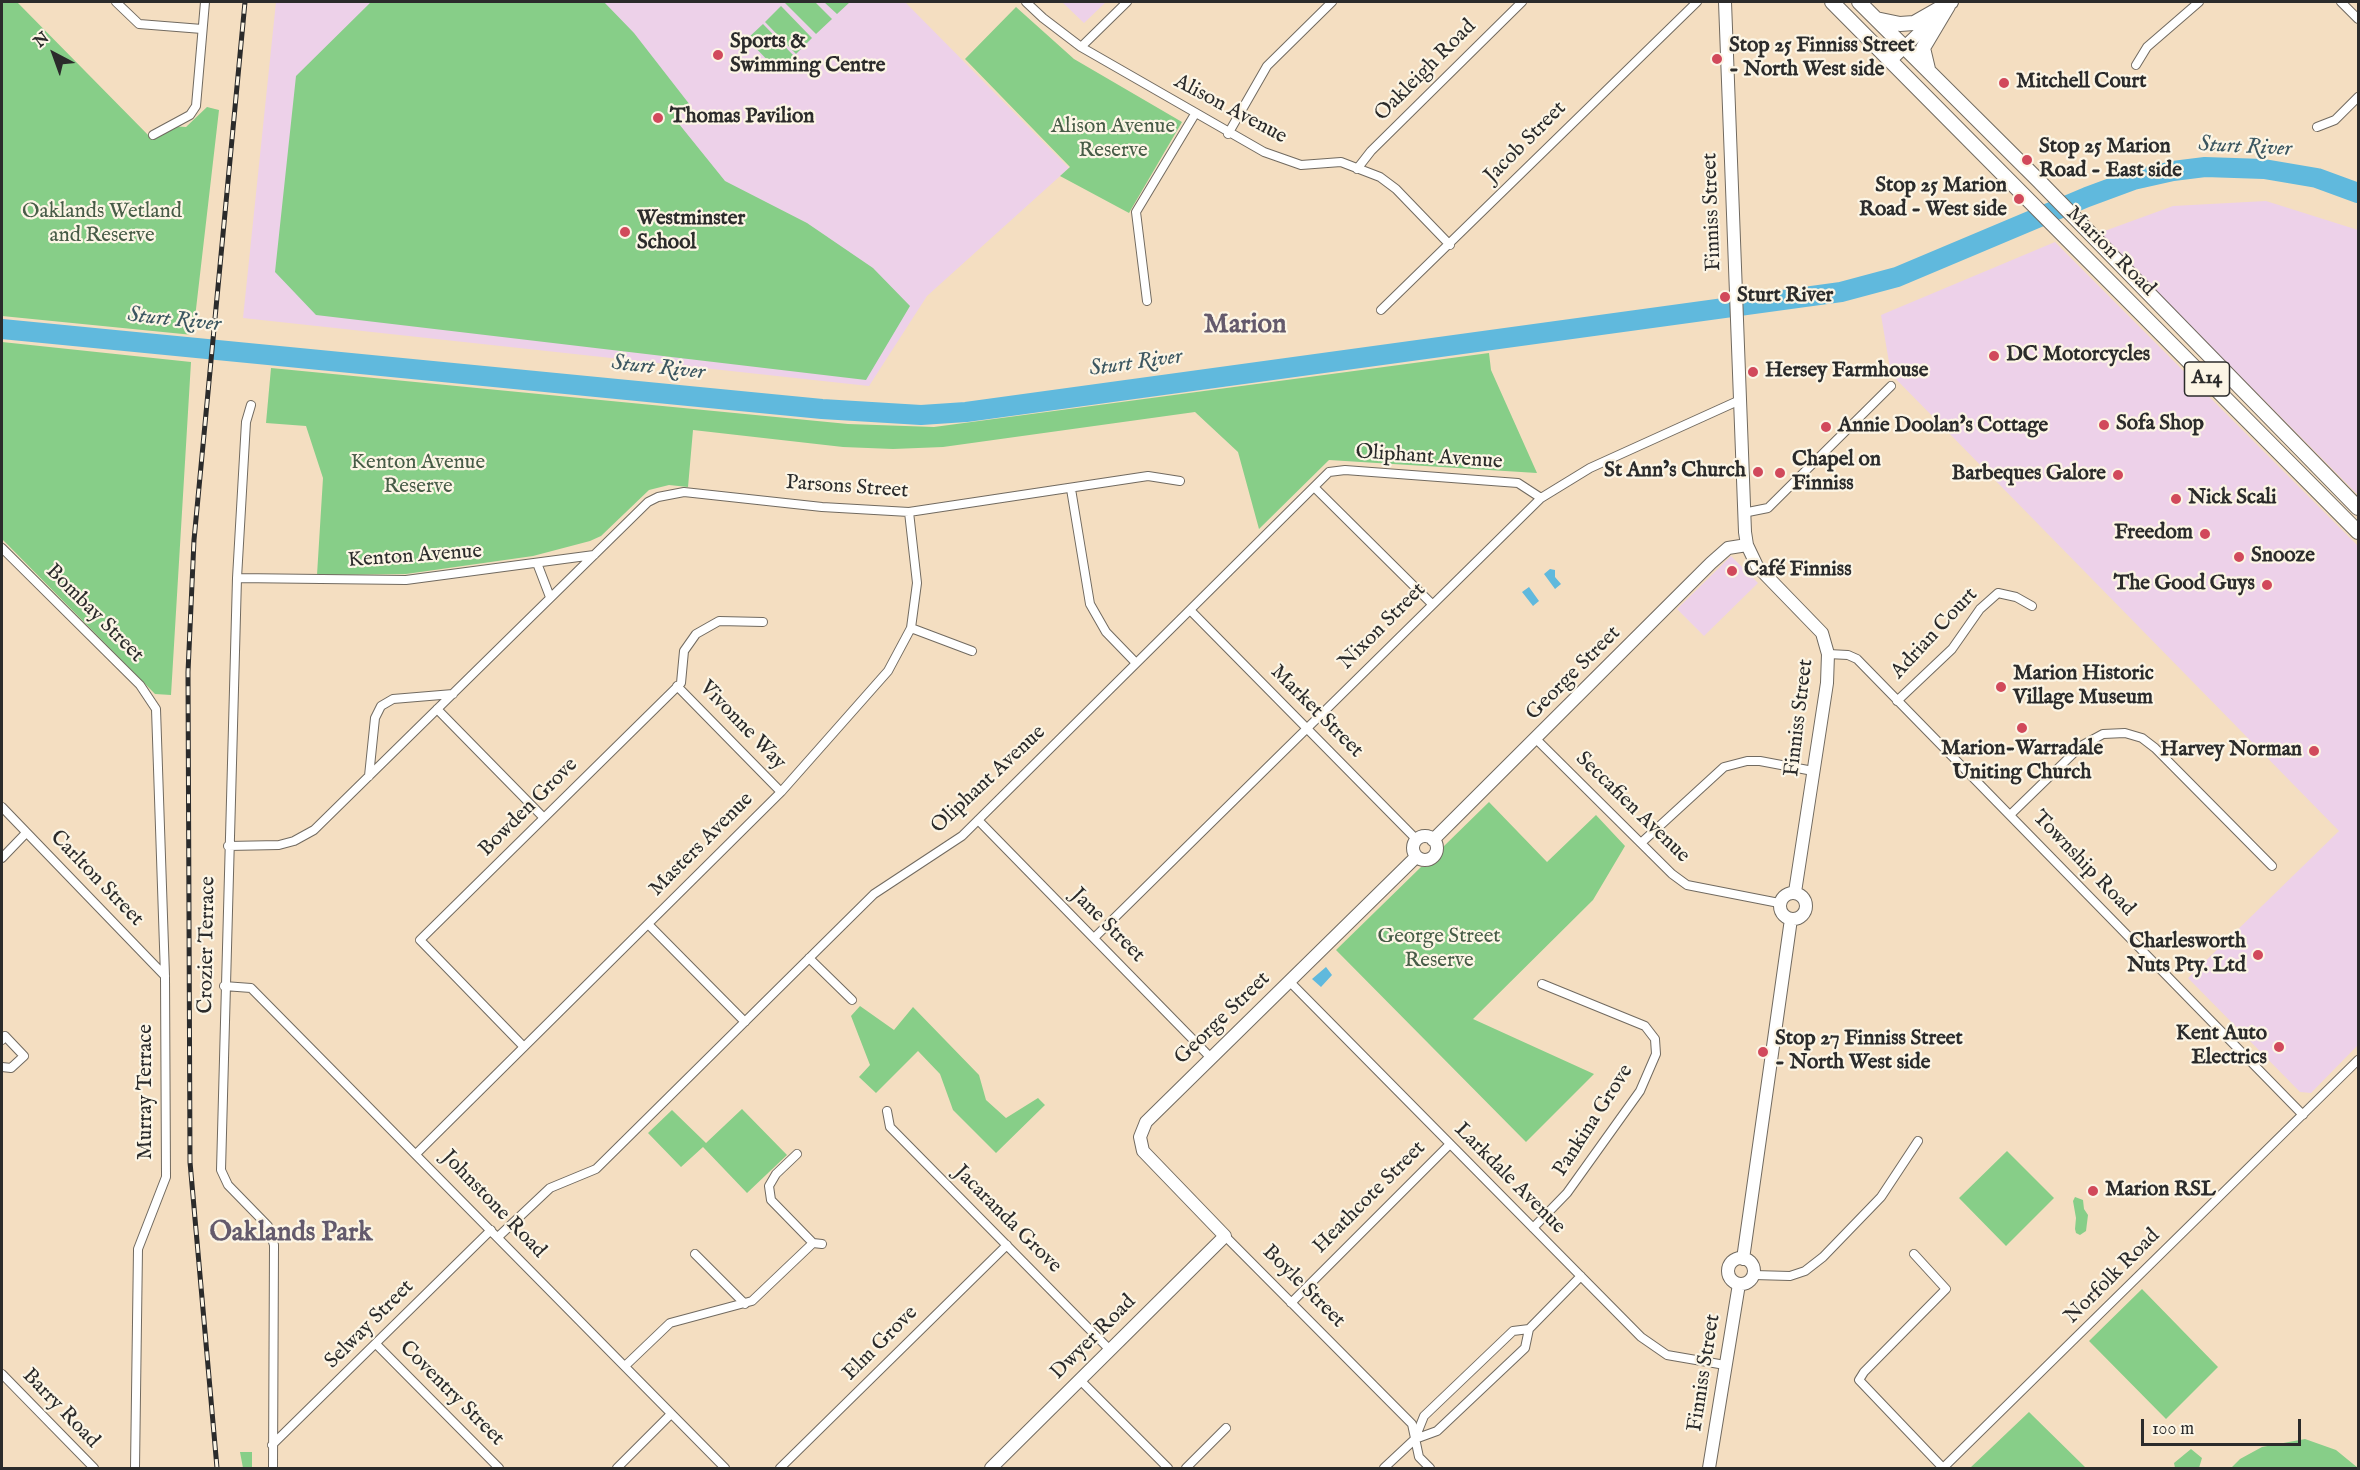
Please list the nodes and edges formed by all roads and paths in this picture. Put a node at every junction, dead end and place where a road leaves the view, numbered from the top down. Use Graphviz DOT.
graph roads {
  1 [pos="116,2"];
  2 [pos="205,2"];
  3 [pos="1026,2"];
  4 [pos="1127,2"];
  5 [pos="1332,2"];
  6 [pos="1522,2"];
  7 [pos="1697,2"];
  8 [pos="1725,2"];
  9 [pos="1832,2"];
  10 [pos="1859,2"];
  11 [pos="1951,2"];
  12 [pos="2199,2"];
  13 [pos="2341,2"];
  14 [pos="1876,19"];
  15 [pos="2358,19"];
  16 [pos="202,29"];
  17 [pos="1081,47"];
  18 [pos="1905,47"];
  19 [pos="1891,60"];
  20 [pos="2136,65"];
  21 [pos="1928,69"];
  22 [pos="2358,97"];
  23 [pos="1195,114"];
  24 [pos="2317,127"];
  25 [pos="1228,134"];
  26 [pos="153,135"];
  27 [pos="1357,169"];
  28 [pos="1450,244"];
  29 [pos="1147,301"];
  30 [pos="1381,310"];
  31 [pos="1891,386"];
  32 [pos="1740,400"];
  33 [pos="251,405"];
  34 [pos="1180,481"];
  35 [pos="1314,487"];
  36 [pos="1071,489"];
  37 [pos="1540,498"];
  38 [pos="2358,508"];
  39 [pos="909,512"];
  40 [pos="1743,513"];
  41 [pos="2358,532"];
  42 [pos="1747,545"];
  43 [pos="2,548"];
  44 [pos="594,555"];
  45 [pos="537,563"];
  46 [pos="237,579"];
  47 [pos="550,597"];
  48 [pos="1432,604"];
  49 [pos="2032,606"];
  50 [pos="1190,610"];
  51 [pos="764,622"];
  52 [pos="911,628"];
  53 [pos="972,651"];
  54 [pos="1828,654"];
  55 [pos="1136,663"];
  56 [pos="678,686"];
  57 [pos="453,694"];
  58 [pos="1897,701"];
  59 [pos="437,709"];
  60 [pos="156,710"];
  61 [pos="1307,728"];
  62 [pos="1536,739"];
  63 [pos="1813,771"];
  64 [pos="369,776"];
  65 [pos="781,792"];
  66 [pos="2,807"];
  67 [pos="2010,815"];
  68 [pos="544,818"];
  69 [pos="978,820"];
  70 [pos="26,833"];
  71 [pos="1417,840"];
  72 [pos="1433,840"];
  73 [pos="1641,843"];
  74 [pos="228,846"];
  75 [pos="1416,857"];
  76 [pos="2,858"];
  77 [pos="2272,866"];
  78 [pos="1795,892"];
  79 [pos="1779,903"];
  80 [pos="1791,919"];
  81 [pos="648,924"];
  82 [pos="1094,938"];
  83 [pos="809,958"];
  84 [pos="165,976"];
  85 [pos="1290,982"];
  86 [pos="1542,984"];
  87 [pos="224,986"];
  88 [pos="852,1000"];
  89 [pos="745,1022"];
  90 [pos="2,1040"];
  91 [pos="524,1047"];
  92 [pos="1211,1058"];
  93 [pos="2358,1060"];
  94 [pos="2,1067"];
  95 [pos="887,1111"];
  96 [pos="2303,1115"];
  97 [pos="1140,1137"];
  98 [pos="1918,1141"];
  99 [pos="1449,1145"];
  100 [pos="417,1153"];
  101 [pos="797,1154"];
  102 [pos="1533,1228"];
  103 [pos="494,1233"];
  104 [pos="1225,1236"];
  105 [pos="1007,1245"];
  106 [pos="696,1254"];
  107 [pos="1914,1254"];
  108 [pos="1743,1259"];
  109 [pos="1754,1275"];
  110 [pos="1581,1276"];
  111 [pos="1739,1284"];
  112 [pos="1291,1303"];
  113 [pos="745,1304"];
  114 [pos="1529,1329"];
  115 [pos="376,1344"];
  116 [pos="1109,1349"];
  117 [pos="1725,1365"];
  118 [pos="625,1366"];
  119 [pos="2,1374"];
  120 [pos="1080,1380"];
  121 [pos="671,1414"];
  122 [pos="1226,1428"];
  123 [pos="1414,1439"];
  124 [pos="272,1445"];
  125 [pos="94,1468"];
  126 [pos="135,1468"];
  127 [pos="273,1468"];
  128 [pos="499,1468"];
  129 [pos="617,1468"];
  130 [pos="725,1468"];
  131 [pos="780,1468"];
  132 [pos="991,1468"];
  133 [pos="1168,1468"];
  134 [pos="1186,1468"];
  135 [pos="1384,1468"];
  136 [pos="1430,1468"];
  137 [pos="1709,1468"];
  138 [pos="1943,1468"];
  1 -- 16 [label="street"];
  2 -- 16 [label="street"];
  3 -- 17 [label="street, Alison Avenue"];
  4 -- 17 [label="street"];
  5 -- 25 [label="street"];
  6 -- 27 [label="street, Oakleigh Road"];
  7 -- 28 [label="street, Jacob Street"];
  8 -- 32 [label="street, Finniss Street"];
  9 -- 19 [label="main road, Marion Road / A14"];
  10 -- 14 [label="main road, Marion Road / A14"];
  11 -- 14 [label="main road"];
  11 -- 18 [label="street"];
  11 -- 21 [label="main road"];
  12 -- 20 [label="street"];
  13 -- 15 [label="street"];
  14 -- 18 [label="main road, Marion Road / A14"];
  16 -- 26 [label="street"];
  17 -- 23 [label="street, Alison Avenue"];
  18 -- 19 [label="street"];
  18 -- 21 [label="main road, Marion Road / A14"];
  19 -- 41 [label="main road, Marion Road / A14"];
  21 -- 38 [label="main road, Marion Road / A14"];
  22 -- 24 [label="street"];
  23 -- 25 [label="street, Alison Avenue"];
  23 -- 29 [label="street"];
  25 -- 27 [label="street, Alison Avenue"];
  27 -- 28 [label="street, Alison Avenue"];
  28 -- 30 [label="street, Jacob Street"];
  31 -- 40 [label="street"];
  32 -- 37 [label="street, Nixon Street"];
  32 -- 40 [label="street, Finniss Street"];
  33 -- 46 [label="street, Crozier Terrace"];
  34 -- 36 [label="street, Parsons Street"];
  35 -- 37 [label="street, Oliphant Avenue"];
  35 -- 48 [label="street"];
  35 -- 50 [label="street, Oliphant Avenue"];
  36 -- 39 [label="street, Parsons Street"];
  36 -- 55 [label="street"];
  37 -- 48 [label="street, Nixon Street"];
  39 -- 44 [label="street, Parsons Street"];
  39 -- 52 [label="street, Masters Avenue"];
  40 -- 42 [label="street, Finniss Street"];
  42 -- 54 [label="street, Finniss Street"];
  42 -- 62 [label="street, George Street"];
  43 -- 60 [label="street, Bombay Street"];
  44 -- 45 [label="street, Kenton Avenue"];
  44 -- 47 [label="street, Parsons Street"];
  45 -- 46 [label="street, Kenton Avenue"];
  45 -- 47 [label="street"];
  46 -- 74 [label="street, Crozier Terrace"];
  47 -- 57 [label="street, Parsons Street"];
  48 -- 61 [label="street, Nixon Street"];
  49 -- 58 [label="street, Adrian Court"];
  50 -- 55 [label="street, Oliphant Avenue"];
  50 -- 61 [label="street, Market Street"];
  51 -- 56 [label="street"];
  52 -- 53 [label="street"];
  52 -- 65 [label="street, Masters Avenue"];
  54 -- 58 [label="street, Township Road"];
  54 -- 63 [label="street, Finniss Street"];
  55 -- 69 [label="street, Oliphant Avenue"];
  56 -- 65 [label="street, Vivonne Way"];
  56 -- 68 [label="street, Bowden Grove"];
  57 -- 59 [label="street, Parsons Street"];
  57 -- 64 [label="street"];
  58 -- 67 [label="street, Township Road"];
  59 -- 64 [label="street, Parsons Street"];
  59 -- 68 [label="street"];
  60 -- 84 [label="street, Murray Terrace"];
  61 -- 71 [label="street, Market Street"];
  61 -- 82 [label="street, Nixon Street"];
  62 -- 72 [label="street, George Street"];
  62 -- 73 [label="street, Seccafien Avenue"];
  63 -- 73 [label="street"];
  63 -- 78 [label="street, Finniss Street"];
  64 -- 74 [label="street, Parsons Street"];
  65 -- 81 [label="street, Masters Avenue"];
  66 -- 70 [label="street, Carlton Street"];
  67 -- 77 [label="street"];
  67 -- 96 [label="street, Township Road"];
  68 -- 91 [label="street, Bowden Grove"];
  69 -- 82 [label="street, Jane Street"];
  69 -- 83 [label="street, Oliphant Avenue"];
  70 -- 76 [label="street"];
  70 -- 84 [label="street, Carlton Street"];
  71 -- 72 [label="street"];
  71 -- 75 [label="street"];
  72 -- 75 [label="street"];
  73 -- 79 [label="street, Seccafien Avenue"];
  74 -- 87 [label="street, Crozier Terrace"];
  75 -- 85 [label="street, George Street"];
  78 -- 79 [label="street"];
  78 -- 80 [label="street"];
  79 -- 80 [label="street"];
  80 -- 108 [label="street"];
  81 -- 89 [label="street"];
  81 -- 91 [label="street, Masters Avenue"];
  82 -- 92 [label="street, Jane Street"];
  83 -- 88 [label="street"];
  83 -- 89 [label="street, Oliphant Avenue"];
  84 -- 126 [label="street, Murray Terrace"];
  85 -- 92 [label="street, George Street"];
  85 -- 99 [label="street, Larkdale Avenue"];
  86 -- 102 [label="street, Pankina Grove"];
  87 -- 100 [label="street, Johnstone Road"];
  87 -- 124 [label="street, Crozier Terrace"];
  89 -- 103 [label="street, Oliphant Avenue"];
  90 -- 94 [label="street"];
  91 -- 100 [label="street, Masters Avenue"];
  92 -- 97 [label="street, George Street"];
  93 -- 96 [label="street, Norfolk Road"];
  95 -- 105 [label="street, Jacaranda Grove"];
  96 -- 138 [label="street, Norfolk Road"];
  97 -- 104 [label="street, Boyle Street"];
  98 -- 109 [label="street"];
  99 -- 102 [label="street, Larkdale Avenue"];
  99 -- 112 [label="street, Heathcote Street"];
  100 -- 103 [label="street, Johnstone Road"];
  101 -- 113 [label="street"];
  102 -- 110 [label="street, Larkdale Avenue"];
  103 -- 115 [label="street, Selway Street"];
  103 -- 118 [label="street, Johnstone Road"];
  104 -- 112 [label="street, Boyle Street"];
  104 -- 116 [label="street, Dwyer Road"];
  105 -- 116 [label="street, Jacaranda Grove"];
  105 -- 131 [label="street, Elm Grove"];
  106 -- 113 [label="street"];
  107 -- 138 [label="street"];
  108 -- 109 [label="street"];
  108 -- 111 [label="street"];
  109 -- 111 [label="street"];
  110 -- 114 [label="street"];
  110 -- 117 [label="street, Larkdale Avenue"];
  111 -- 117 [label="street, Finniss Street"];
  112 -- 123 [label="street, Boyle Street"];
  113 -- 118 [label="street"];
  114 -- 123 [label="street"];
  114 -- 123 [label="street"];
  115 -- 124 [label="street, Selway Street"];
  115 -- 128 [label="street, Coventry Street"];
  116 -- 120 [label="street, Dwyer Road"];
  117 -- 137 [label="street, Finniss Street"];
  118 -- 121 [label="street, Johnstone Road"];
  119 -- 125 [label="street, Barry Road"];
  120 -- 132 [label="street, Dwyer Road"];
  120 -- 133 [label="street"];
  121 -- 129 [label="street"];
  121 -- 130 [label="street, Johnstone Road"];
  122 -- 134 [label="street"];
  123 -- 135 [label="street"];
  123 -- 136 [label="street, Boyle Street"];
  124 -- 127 [label="street, Crozier Terrace"];
}
